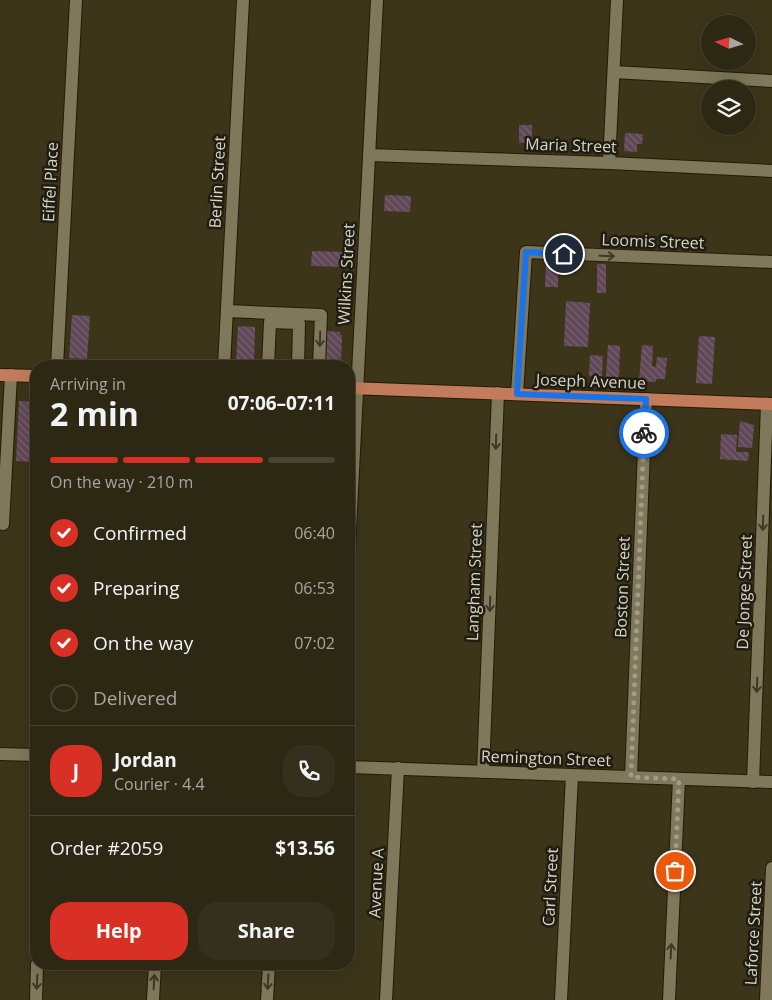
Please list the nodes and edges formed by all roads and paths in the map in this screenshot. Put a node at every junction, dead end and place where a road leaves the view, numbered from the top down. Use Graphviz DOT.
graph roads {
  1 [pos="76,0"];
  2 [pos="243,0"];
  3 [pos="376,0"];
  4 [pos="617,0"];
  5 [pos="614,72"];
  6 [pos="772,81"];
  7 [pos="369,155"];
  8 [pos="609,163"];
  9 [pos="772,171"];
  10 [pos="772,262"];
  11 [pos="227,311"];
  12 [pos="57,360"];
  13 [pos="224,360"];
  14 [pos="268,360"];
  15 [pos="298,360"];
  16 [pos="319,360"];
  17 [pos="354,360"];
  18 [pos="6,375"];
  19 [pos="30,376"];
  20 [pos="355,388"];
  21 [pos="498,393"];
  22 [pos="517,394"];
  23 [pos="646,399"];
  24 [pos="770,404"];
  25 [pos="3,524"];
  26 [pos="0,754"];
  27 [pos="30,755"];
  28 [pos="355,766"];
  29 [pos="398,768"];
  30 [pos="483,772"];
  31 [pos="572,775"];
  32 [pos="631,777"];
  33 [pos="679,779"];
  34 [pos="753,782"];
  35 [pos="772,782"];
  36 [pos="772,868"];
  37 [pos="38,970"];
  38 [pos="155,970"];
  39 [pos="269,970"];
  40 [pos="36,1000"];
  41 [pos="153,1000"];
  42 [pos="267,1000"];
  43 [pos="386,1000"];
  44 [pos="561,1000"];
  45 [pos="669,1000"];
  46 [pos="766,1000"];
  1 -- 12 [label="street, Eiffel Place"];
  2 -- 11 [label="street, Berlin Street"];
  3 -- 7 [label="street, Wilkins Street"];
  4 -- 5 [label="street"];
  5 -- 6 [label="street"];
  5 -- 8 [label="street"];
  7 -- 8 [label="street, Maria Street"];
  7 -- 17 [label="street, Wilkins Street"];
  8 -- 9 [label="street, Maria Street"];
  22 -- 10 [label="street, Loomis Street, one-way"];
  11 -- 13 [label="street, Berlin Street"];
  11 -- 16 [label="street, one-way"];
  14 -- 15 [label="street"];
  18 -- 19 [label="main road"];
  18 -- 25 [label="street"];
  20 -- 21 [label="main road, Joseph Avenue"];
  21 -- 22 [label="main road, Joseph Avenue"];
  21 -- 30 [label="street, Langham Street, one-way"];
  22 -- 23 [label="main road, Joseph Avenue"];
  23 -- 24 [label="main road, Joseph Avenue"];
  23 -- 32 [label="street, Boston Street"];
  24 -- 34 [label="street, De Jonge Street, one-way"];
  26 -- 27 [label="street"];
  28 -- 29 [label="street, Remington Street"];
  29 -- 30 [label="street, Remington Street"];
  29 -- 43 [label="street, Avenue A"];
  30 -- 31 [label="street, Remington Street"];
  31 -- 32 [label="street, Remington Street"];
  31 -- 44 [label="street, Carl Street"];
  32 -- 33 [label="street, Remington Street"];
  33 -- 34 [label="street, Remington Street"];
  45 -- 33 [label="street, one-way"];
  34 -- 35 [label="street, Remington Street"];
  36 -- 46 [label="street, Laforce Street"];
  37 -- 40 [label="street, one-way"];
  41 -- 38 [label="street, one-way"];
  39 -- 42 [label="street, one-way"];
}
